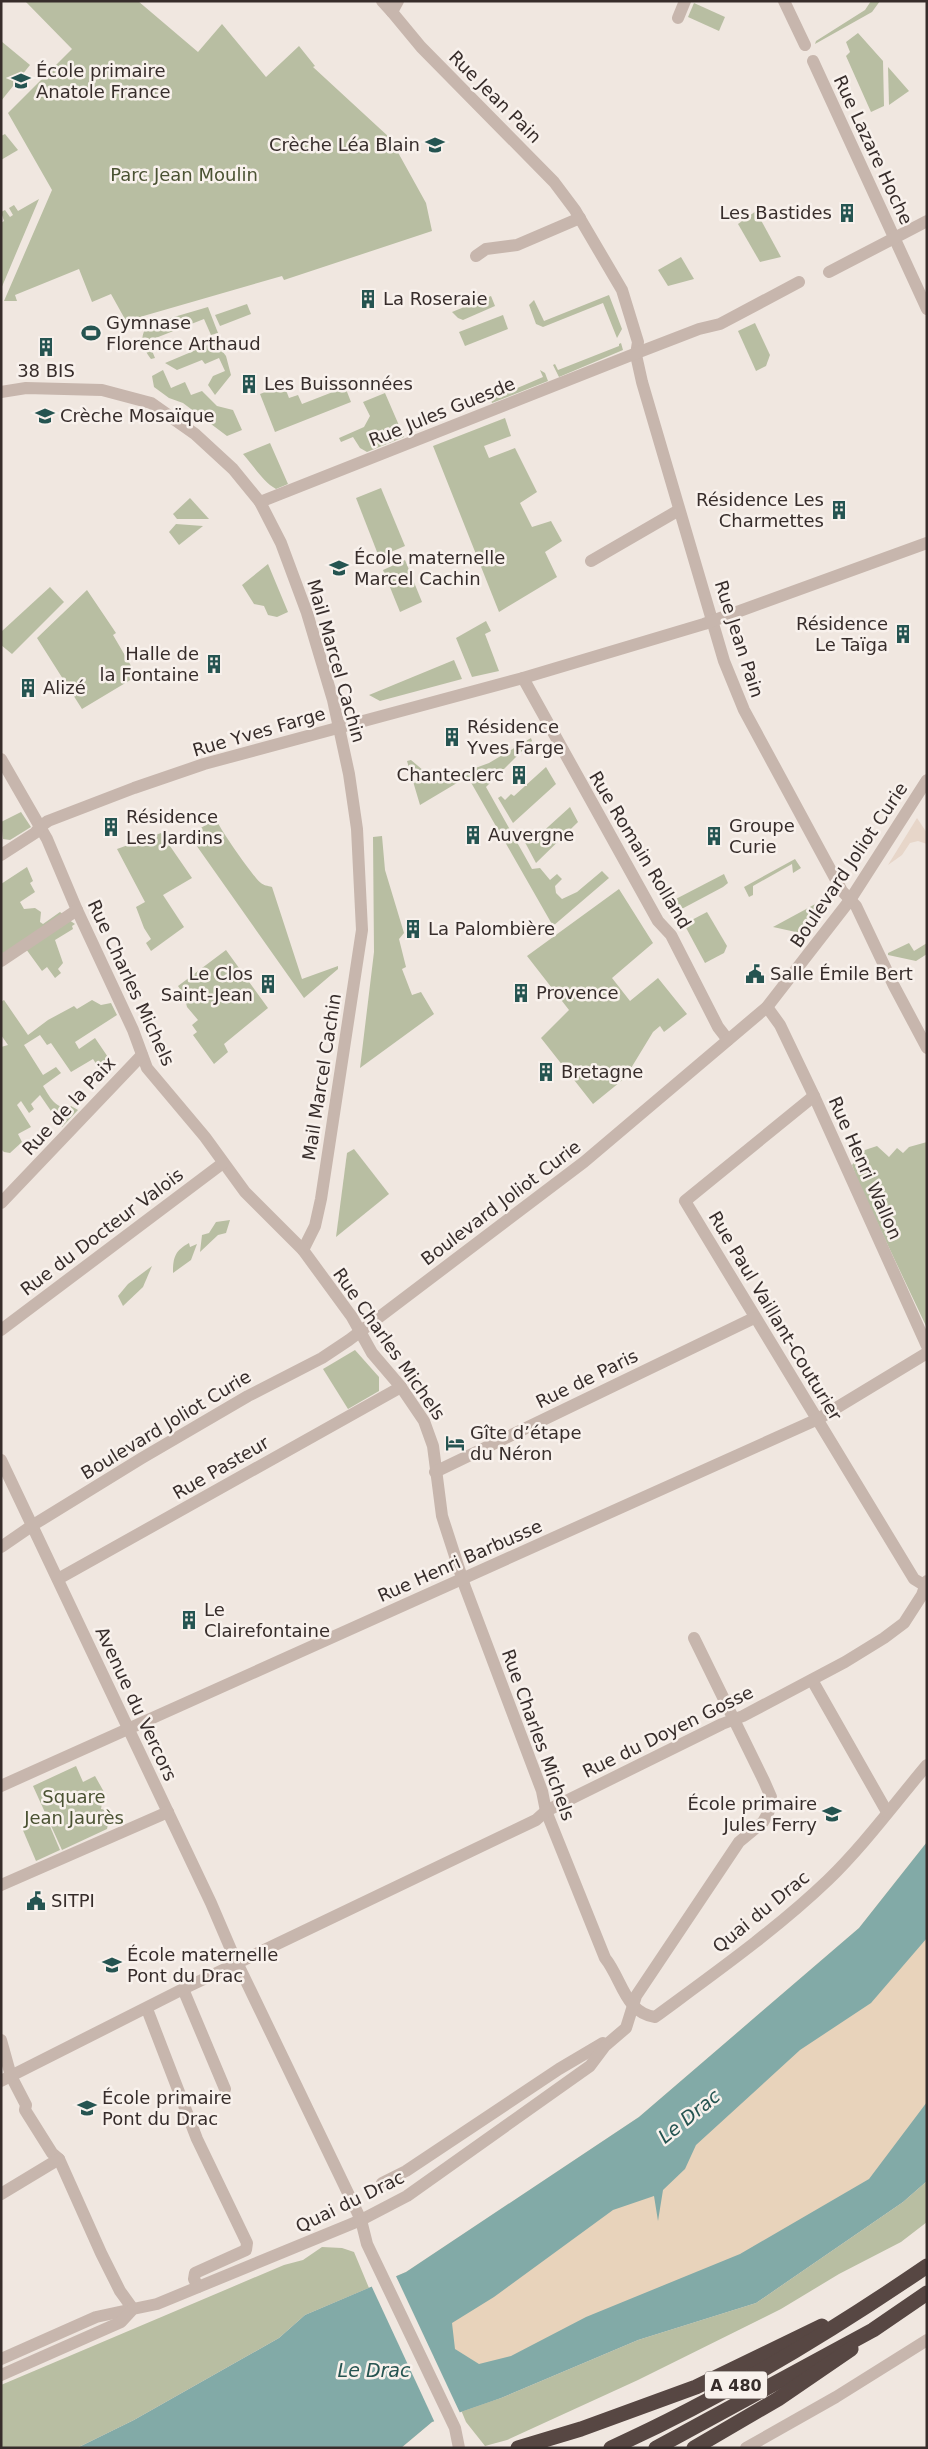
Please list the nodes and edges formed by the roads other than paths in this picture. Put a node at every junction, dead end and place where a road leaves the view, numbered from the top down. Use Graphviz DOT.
graph roads {
  1 [pos="382,1"];
  2 [pos="685,1"];
  3 [pos="784,1"];
  4 [pos="395,7"];
  5 [pos="678,18"];
  6 [pos="805,45"];
  7 [pos="813,61"];
  8 [pos="580,218"];
  9 [pos="927,222"];
  10 [pos="894,239"];
  11 [pos="476,256"];
  12 [pos="829,272"];
  13 [pos="798,282"];
  14 [pos="927,309"];
  15 [pos="636,355"];
  16 [pos="1,392"];
  17 [pos="260,502"];
  18 [pos="679,510"];
  19 [pos="927,543"];
  20 [pos="591,561"];
  21 [pos="716,619"];
  22 [pos="523,678"];
  23 [pos="340,727"];
  24 [pos="1,760"];
  25 [pos="927,780"];
  26 [pos="40,826"];
  27 [pos="1,854"];
  28 [pos="850,900"];
  29 [pos="77,910"];
  30 [pos="1,961"];
  31 [pos="767,1007"];
  32 [pos="728,1040"];
  33 [pos="927,1048"];
  34 [pos="142,1055"];
  35 [pos="814,1096"];
  36 [pos="223,1163"];
  37 [pos="1,1203"];
  38 [pos="303,1250"];
  39 [pos="754,1318"];
  40 [pos="1,1330"];
  41 [pos="361,1332"];
  42 [pos="927,1346"];
  43 [pos="927,1353"];
  44 [pos="401,1386"];
  45 [pos="818,1419"];
  46 [pos="1,1460"];
  47 [pos="435,1472"];
  48 [pos="33,1526"];
  49 [pos="1,1547"];
  50 [pos="58,1579"];
  51 [pos="462,1579"];
  52 [pos="926,1584"];
  53 [pos="694,1638"];
  54 [pos="812,1680"];
  55 [pos="734,1720"];
  56 [pos="129,1729"];
  57 [pos="927,1765"];
  58 [pos="1,1786"];
  59 [pos="546,1811"];
  60 [pos="168,1812"];
  61 [pos="887,1812"];
  62 [pos="1,1885"];
  63 [pos="237,1963"];
  64 [pos="183,1990"];
  65 [pos="633,2006"];
  66 [pos="147,2009"];
  67 [pos="1,2040"];
  68 [pos="605,2046"];
  69 [pos="6,2078"];
  70 [pos="226,2088"];
  71 [pos="59,2159"];
  72 [pos="382,2183"];
  73 [pos="1,2194"];
  74 [pos="361,2220"];
  75 [pos="927,2266"];
  76 [pos="198,2287"];
  77 [pos="927,2293"];
  78 [pos="133,2309"];
  79 [pos="857,2314"];
  80 [pos="873,2330"];
  81 [pos="927,2340"];
  82 [pos="1,2359"];
  83 [pos="1,2375"];
  84 [pos="455,2428"];
  85 [pos="459,2448"];
  86 [pos="468,2448"];
  87 [pos="518,2448"];
  88 [pos="611,2448"];
  89 [pos="656,2448"];
  90 [pos="694,2448"];
  91 [pos="746,2448"];
  1 -- 4 [label="street, Rue Jean Pain"];
  2 -- 5 [label="street"];
  3 -- 6 [label="street"];
  4 -- 8 [label="street, Rue Jean Pain"];
  7 -- 10 [label="street, Rue Lazare Hoche"];
  8 -- 11 [label="street"];
  8 -- 15 [label="street, Rue Jean Pain"];
  9 -- 10 [label="street"];
  10 -- 12 [label="street"];
  10 -- 14 [label="street, Rue Lazare Hoche"];
  13 -- 15 [label="street, Rue Jules Guesde"];
  15 -- 17 [label="street, Rue Jules Guesde"];
  15 -- 18 [label="street, Rue Jean Pain"];
  16 -- 17 [label="street, Mail Marcel Cachin"];
  17 -- 23 [label="street, Mail Marcel Cachin"];
  18 -- 20 [label="street"];
  18 -- 21 [label="street, Rue Jean Pain"];
  19 -- 21 [label="street, Rue Yves Farge"];
  21 -- 22 [label="street, Rue Yves Farge"];
  21 -- 28 [label="street, Rue Jean Pain"];
  22 -- 23 [label="street, Rue Yves Farge"];
  22 -- 32 [label="street, Rue Romain Rolland"];
  23 -- 26 [label="street, Rue Yves Farge"];
  23 -- 38 [label="street, Mail Marcel Cachin"];
  24 -- 26 [label="street, Rue Charles Michels"];
  25 -- 28 [label="street, Boulevard Joliot Curie"];
  26 -- 27 [label="street, Rue Yves Farge"];
  26 -- 29 [label="street, Rue Charles Michels"];
  28 -- 31 [label="street, Boulevard Joliot Curie"];
  28 -- 33 [label="street, Rue Jean Pain"];
  29 -- 30 [label="street"];
  29 -- 34 [label="street, Rue Charles Michels"];
  31 -- 32 [label="street, Boulevard Joliot Curie"];
  31 -- 35 [label="street, Rue Henri Wallon"];
  32 -- 41 [label="street, Boulevard Joliot Curie"];
  34 -- 36 [label="street, Rue Charles Michels"];
  34 -- 37 [label="street, Rue de la Paix"];
  35 -- 39 [label="street, Rue Paul Vaillant-Couturier"];
  35 -- 42 [label="street, Rue Henri Wallon"];
  36 -- 38 [label="street, Rue Charles Michels"];
  36 -- 40 [label="street, Rue du Docteur Valois"];
  38 -- 41 [label="street, Rue Charles Michels"];
  39 -- 45 [label="street, Rue Paul Vaillant-Couturier"];
  39 -- 47 [label="street, Rue de Paris"];
  41 -- 44 [label="street, Rue Charles Michels"];
  41 -- 48 [label="street, Boulevard Joliot Curie"];
  43 -- 45 [label="street, Rue Henri Barbusse"];
  44 -- 47 [label="street, Rue Charles Michels"];
  44 -- 50 [label="street, Rue Pasteur"];
  45 -- 51 [label="street, Rue Henri Barbusse"];
  45 -- 52 [label="street, Rue Paul Vaillant-Couturier"];
  46 -- 48 [label="street, Avenue du Vercors"];
  47 -- 51 [label="street, Rue Charles Michels"];
  48 -- 49 [label="street, Boulevard Joliot Curie"];
  48 -- 50 [label="street, Avenue du Vercors"];
  50 -- 56 [label="street, Avenue du Vercors"];
  51 -- 56 [label="street, Rue Henri Barbusse"];
  51 -- 59 [label="street, Rue Charles Michels"];
  52 -- 54 [label="street, Rue du Doyen Gosse"];
  53 -- 55 [label="street"];
  54 -- 55 [label="street, Rue du Doyen Gosse"];
  54 -- 61 [label="street"];
  55 -- 59 [label="street, Rue du Doyen Gosse"];
  55 -- 65 [label="street"];
  56 -- 58 [label="street, Rue Henri Barbusse"];
  56 -- 60 [label="street, Avenue du Vercors"];
  57 -- 61 [label="street, Quai du Drac"];
  59 -- 63 [label="street, Rue du Doyen Gosse"];
  59 -- 65 [label="street, Rue Charles Michels"];
  60 -- 62 [label="street"];
  60 -- 63 [label="street, Avenue du Vercors"];
  61 -- 65 [label="street, Quai du Drac"];
  63 -- 64 [label="street, Rue du Doyen Gosse"];
  63 -- 74 [label="street, Avenue du Vercors"];
  64 -- 66 [label="street, Rue du Doyen Gosse"];
  64 -- 70 [label="street"];
  65 -- 68 [label="street, Quai du Drac"];
  66 -- 69 [label="street, Rue du Doyen Gosse"];
  66 -- 76 [label="street"];
  67 -- 69 [label="street"];
  68 -- 72 [label="street, Quai du Drac"];
  68 -- 74 [label="street, Quai du Drac"];
  69 -- 71 [label="street"];
  71 -- 73 [label="street"];
  71 -- 78 [label="street"];
  74 -- 76 [label="street, Quai du Drac"];
  74 -- 84 [label="street, Avenue du Vercors"];
  75 -- 79 [label="highway, A 480"];
  76 -- 78 [label="street, Quai du Drac"];
  77 -- 80 [label="highway, A 480"];
  78 -- 82 [label="street, Quai du Drac"];
  78 -- 83 [label="street, Quai du Drac"];
  79 -- 87 [label="highway"];
  79 -- 88 [label="highway, A 480"];
  80 -- 89 [label="highway, A 480"];
  80 -- 90 [label="highway"];
  81 -- 91 [label="street"];
  84 -- 85 [label="street"];
  84 -- 86 [label="street"];
}
